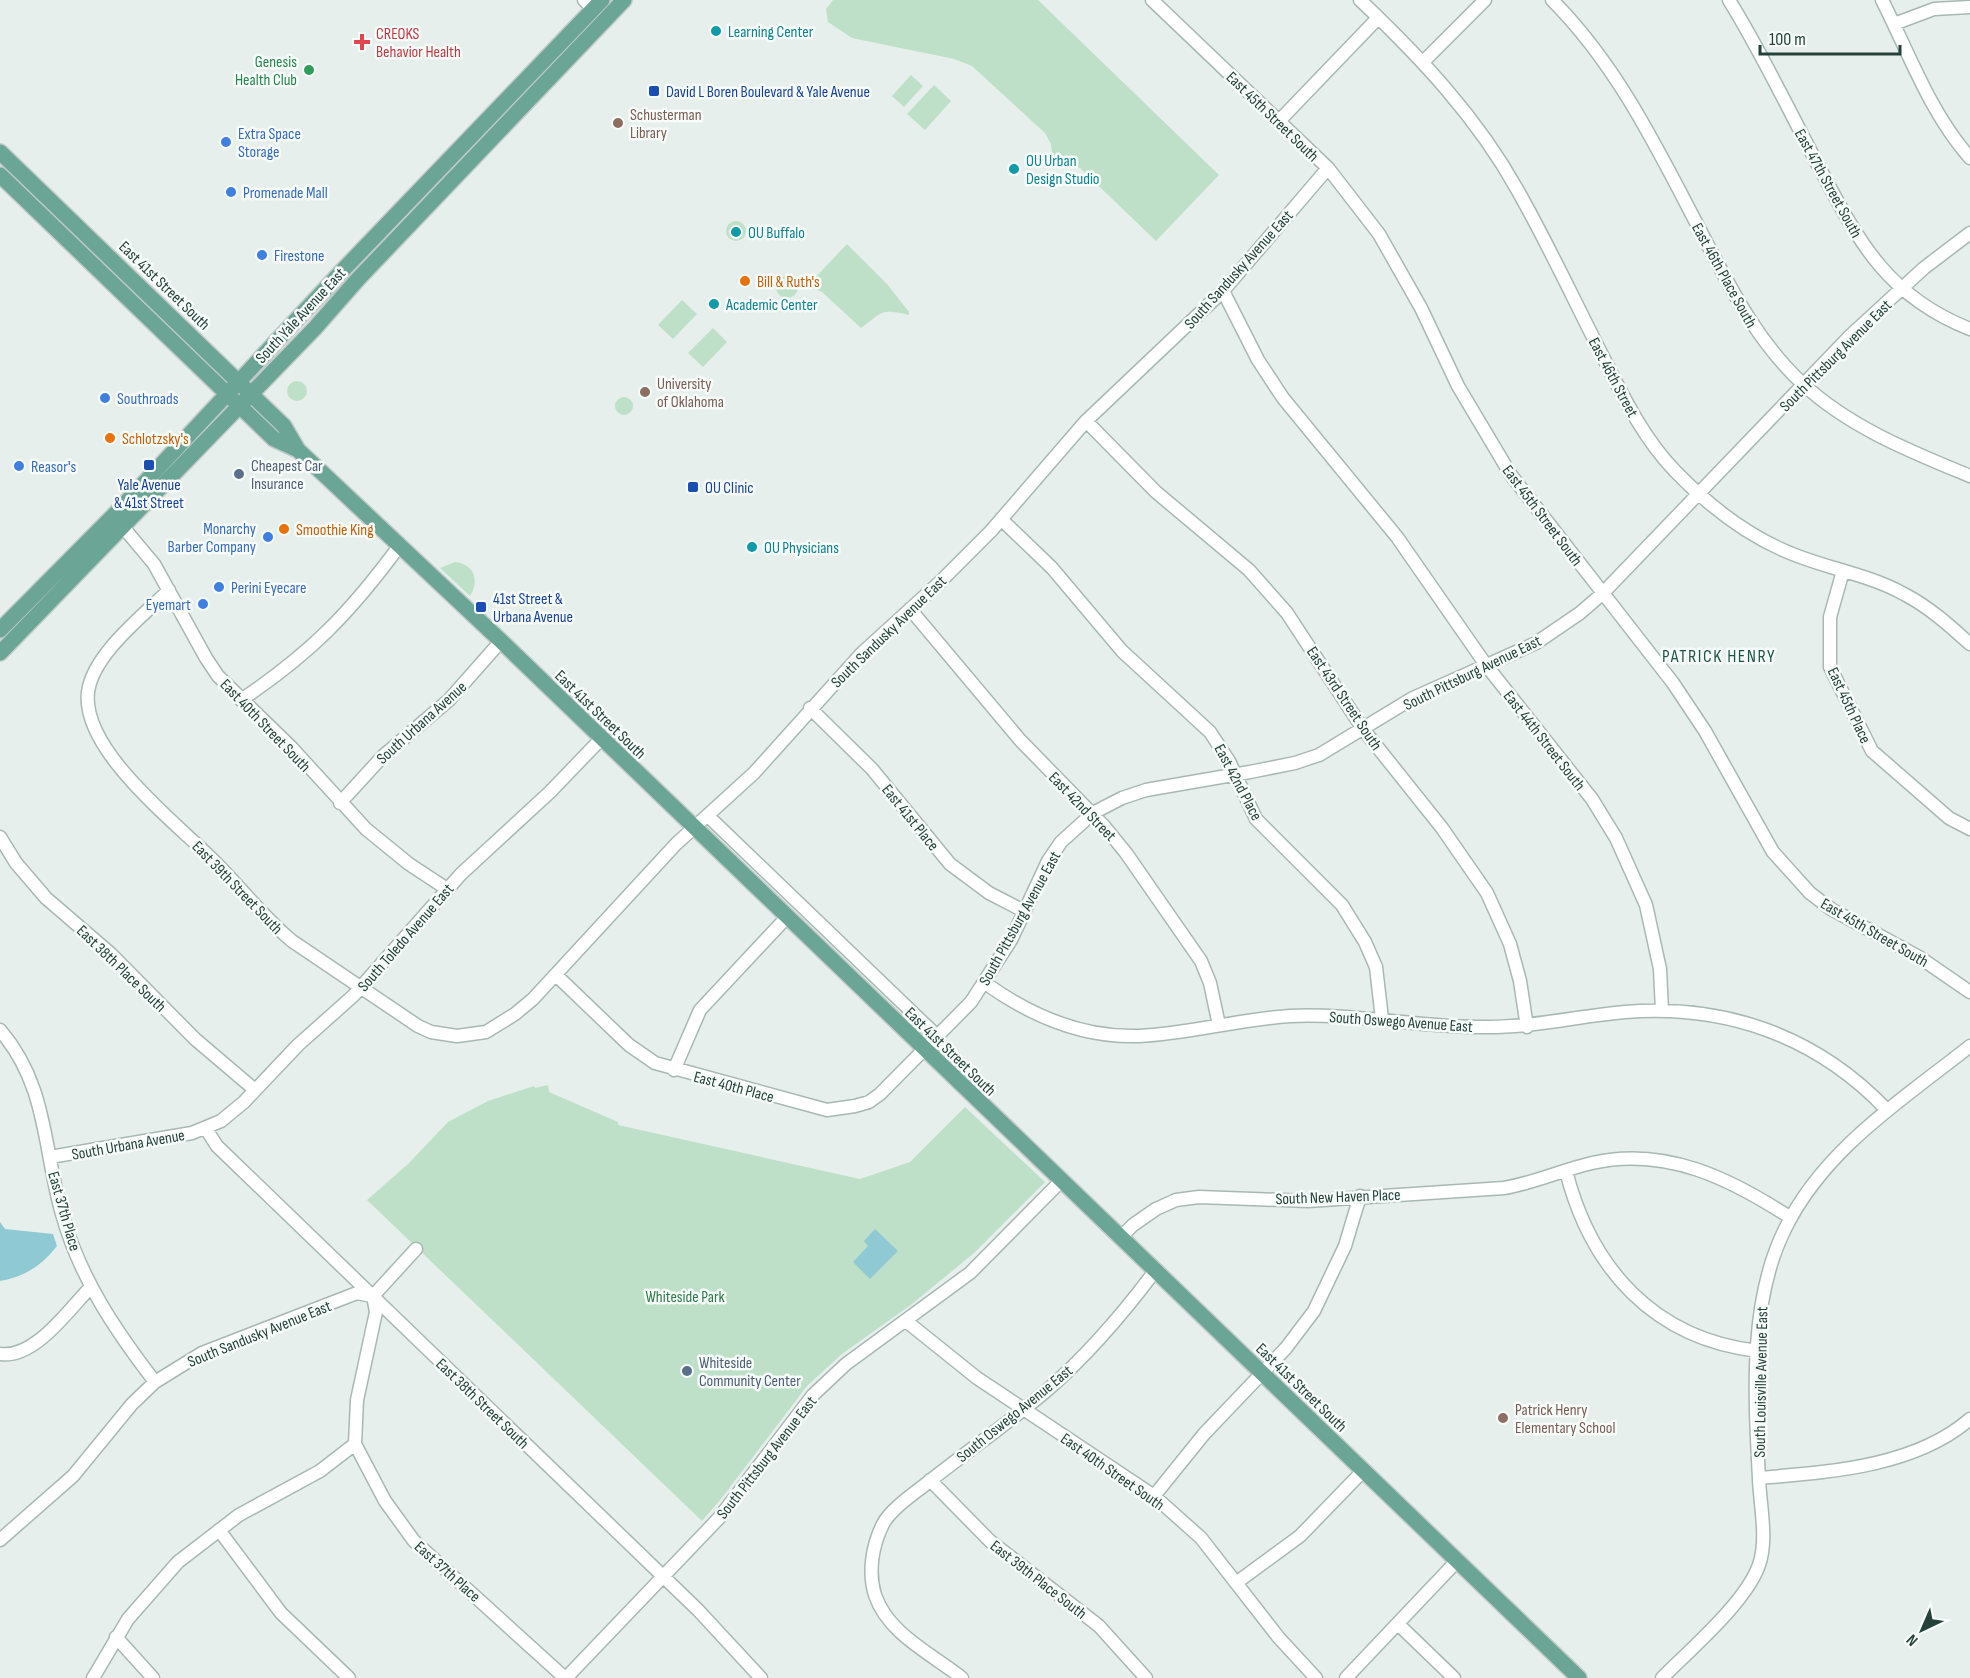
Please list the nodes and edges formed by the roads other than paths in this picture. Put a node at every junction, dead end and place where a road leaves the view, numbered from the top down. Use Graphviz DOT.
graph roads {
  1 [pos="624,0"];
  2 [pos="1152,0"];
  3 [pos="1359,0"];
  4 [pos="1485,0"];
  5 [pos="1552,0"];
  6 [pos="1729,0"];
  7 [pos="1882,0"];
  8 [pos="593,3"];
  9 [pos="1970,7"];
  10 [pos="1378,18"];
  11 [pos="604,21"];
  12 [pos="1894,24"];
  13 [pos="1423,62"];
  14 [pos="1279,121"];
  15 [pos="0,152"];
  16 [pos="1970,158"];
  17 [pos="1328,168"];
  18 [pos="0,175"];
  19 [pos="49,199"];
  20 [pos="401,211"];
  21 [pos="38,212"];
  22 [pos="1970,233"];
  23 [pos="397,237"];
  24 [pos="1901,288"];
  25 [pos="1222,291"];
  26 [pos="1970,329"];
  27 [pos="240,382"];
  28 [pos="1804,385"];
  29 [pos="252,394"];
  30 [pos="228,395"];
  31 [pos="239,406"];
  32 [pos="1086,421"];
  33 [pos="298,450"];
  34 [pos="1970,476"];
  35 [pos="1700,494"];
  36 [pos="1001,519"];
  37 [pos="123,527"];
  38 [pos="400,545"];
  39 [pos="1843,571"];
  40 [pos="169,590"];
  41 [pos="1602,594"];
  42 [pos="910,609"];
  43 [pos="0,630"];
  44 [pos="501,641"];
  45 [pos="1970,644"];
  46 [pos="0,652"];
  47 [pos="1486,665"];
  48 [pos="241,700"];
  49 [pos="810,708"];
  50 [pos="1363,729"];
  51 [pos="601,739"];
  52 [pos="1234,775"];
  53 [pos="340,803"];
  54 [pos="1093,813"];
  55 [pos="708,816"];
  56 [pos="694,828"];
  57 [pos="1970,828"];
  58 [pos="0,837"];
  59 [pos="447,889"];
  60 [pos="1024,911"];
  61 [pos="787,917"];
  62 [pos="557,976"];
  63 [pos="985,984"];
  64 [pos="361,988"];
  65 [pos="1970,992"];
  66 [pos="1662,1011"];
  67 [pos="1382,1019"];
  68 [pos="1218,1025"];
  69 [pos="418,1026"];
  70 [pos="1527,1027"];
  71 [pos="0,1030"];
  72 [pos="938,1037"];
  73 [pos="1970,1046"];
  74 [pos="924,1050"];
  75 [pos="674,1070"];
  76 [pos="255,1090"];
  77 [pos="1886,1109"];
  78 [pos="206,1129"];
  79 [pos="50,1157"];
  80 [pos="1566,1171"];
  81 [pos="1061,1181"];
  82 [pos="1360,1196"];
  83 [pos="1791,1218"];
  84 [pos="1120,1238"];
  85 [pos="416,1249"];
  86 [pos="1155,1271"];
  87 [pos="91,1287"];
  88 [pos="373,1296"];
  89 [pos="906,1321"];
  90 [pos="1758,1351"];
  91 [pos="0,1354"];
  92 [pos="1262,1374"];
  93 [pos="155,1382"];
  94 [pos="1023,1408"];
  95 [pos="1970,1419"];
  96 [pos="354,1444"];
  97 [pos="1362,1472"];
  98 [pos="1759,1478"];
  99 [pos="930,1480"];
  100 [pos="1154,1496"];
  101 [pos="219,1530"];
  102 [pos="0,1540"];
  103 [pos="1456,1562"];
  104 [pos="663,1577"];
  105 [pos="1236,1583"];
  106 [pos="1398,1624"];
  107 [pos="116,1637"];
  108 [pos="93,1678"];
  109 [pos="153,1678"];
  110 [pos="349,1678"];
  111 [pos="566,1678"];
  112 [pos="761,1678"];
  113 [pos="963,1678"];
  114 [pos="1146,1678"];
  115 [pos="1316,1678"];
  116 [pos="1346,1678"];
  117 [pos="1454,1678"];
  118 [pos="1579,1678"];
  119 [pos="1662,1678"];
  1 -- 11 [label="main road, South Yale Avenue East"];
  2 -- 14 [label="street, East 45th Street South"];
  3 -- 10 [label="street, East 46th Street"];
  4 -- 13 [label="street"];
  5 -- 28 [label="street, East 46th Place South"];
  6 -- 24 [label="street, East 47th Street South"];
  7 -- 12 [label="street"];
  8 -- 11 [label="main road"];
  8 -- 20 [label="main road, South Yale Avenue East"];
  9 -- 12 [label="street"];
  10 -- 13 [label="street, East 46th Street"];
  10 -- 14 [label="street"];
  11 -- 23 [label="main road, South Yale Avenue East"];
  12 -- 16 [label="street"];
  13 -- 35 [label="street, East 46th Street"];
  14 -- 17 [label="street, East 45th Street South"];
  15 -- 19 [label="main road, East 41st Street South"];
  17 -- 25 [label="street, South Sandusky Avenue East"];
  17 -- 41 [label="street, East 45th Street South"];
  18 -- 21 [label="main road, East 41st Street South"];
  19 -- 21 [label="main road"];
  19 -- 27 [label="main road, East 41st Street South"];
  20 -- 23 [label="main road"];
  20 -- 27 [label="main road, South Yale Avenue East"];
  21 -- 30 [label="main road, East 41st Street South"];
  22 -- 24 [label="street, South Pittsburg Avenue East"];
  23 -- 29 [label="main road, South Yale Avenue East"];
  24 -- 26 [label="street, East 47th Street South"];
  24 -- 28 [label="street, South Pittsburg Avenue East"];
  25 -- 32 [label="street, South Sandusky Avenue East"];
  25 -- 47 [label="street, East 44th Street South"];
  27 -- 29 [label="main road, East 41st Street South"];
  27 -- 30 [label="main road, South Yale Avenue East"];
  28 -- 34 [label="street, East 46th Place South"];
  28 -- 35 [label="street, South Pittsburg Avenue East"];
  29 -- 31 [label="main road, South Yale Avenue East"];
  29 -- 33 [label="main road, East 41st Street South"];
  30 -- 31 [label="main road, East 41st Street South"];
  30 -- 43 [label="main road, South Yale Avenue East"];
  31 -- 33 [label="main road, East 41st Street South"];
  31 -- 37 [label="main road, South Yale Avenue East"];
  32 -- 36 [label="street, South Sandusky Avenue East"];
  32 -- 50 [label="street, East 43rd Street South"];
  33 -- 38 [label="main road, East 41st Street South"];
  35 -- 39 [label="street, East 46th Street"];
  35 -- 41 [label="street, South Pittsburg Avenue East"];
  36 -- 42 [label="street, South Sandusky Avenue East"];
  36 -- 52 [label="street, East 42nd Place"];
  37 -- 40 [label="street, East 40th Street South"];
  37 -- 46 [label="main road, South Yale Avenue East"];
  38 -- 44 [label="main road, East 41st Street South"];
  38 -- 48 [label="street"];
  39 -- 45 [label="street, East 46th Street"];
  39 -- 57 [label="street, East 45th Place"];
  40 -- 48 [label="street, East 40th Street South"];
  40 -- 64 [label="street, East 39th Street South"];
  41 -- 47 [label="street, South Pittsburg Avenue East"];
  41 -- 65 [label="street, East 45th Street South"];
  42 -- 49 [label="street, South Sandusky Avenue East"];
  42 -- 54 [label="street, East 42nd Street"];
  44 -- 51 [label="main road, East 41st Street South"];
  44 -- 53 [label="street, South Urbana Avenue"];
  47 -- 50 [label="street, South Pittsburg Avenue East"];
  47 -- 66 [label="street, East 44th Street South"];
  48 -- 53 [label="street, East 40th Street South"];
  49 -- 55 [label="street, South Sandusky Avenue East"];
  49 -- 60 [label="street, East 41st Place"];
  50 -- 52 [label="street, South Pittsburg Avenue East"];
  50 -- 70 [label="street, East 43rd Street South"];
  51 -- 56 [label="main road, East 41st Street South"];
  51 -- 59 [label="street, South Toledo Avenue East"];
  52 -- 54 [label="street, South Pittsburg Avenue East"];
  52 -- 67 [label="street, East 42nd Place"];
  53 -- 59 [label="street, East 40th Street South"];
  54 -- 60 [label="street, South Pittsburg Avenue East"];
  54 -- 68 [label="street, East 42nd Street"];
  55 -- 56 [label="street, South Sandusky Avenue East"];
  55 -- 72 [label="street, East 41st Street South"];
  56 -- 61 [label="main road, East 41st Street South"];
  56 -- 62 [label="street, South Sandusky Avenue East"];
  58 -- 76 [label="street, East 38th Place South"];
  59 -- 64 [label="street, South Toledo Avenue East"];
  60 -- 63 [label="street, South Pittsburg Avenue East"];
  61 -- 74 [label="main road, East 41st Street South"];
  61 -- 75 [label="street"];
  62 -- 69 [label="street, South Sandusky Avenue East"];
  62 -- 75 [label="street, East 40th Place"];
  63 -- 68 [label="street, South Oswego Avenue East"];
  63 -- 72 [label="street, South Pittsburg Avenue East"];
  64 -- 69 [label="street, East 39th Street South"];
  64 -- 76 [label="street, South Toledo Avenue East"];
  66 -- 70 [label="street, South Oswego Avenue East"];
  66 -- 77 [label="street"];
  67 -- 68 [label="street, South Oswego Avenue East"];
  67 -- 70 [label="street, South Oswego Avenue East"];
  71 -- 79 [label="street, East 37th Place"];
  72 -- 74 [label="street, South Pittsburg Avenue East"];
  73 -- 77 [label="street, South Louisville Avenue East"];
  74 -- 75 [label="street, East 40th Place"];
  74 -- 81 [label="main road, East 41st Street South"];
  76 -- 78 [label="street, South Toledo Avenue East"];
  77 -- 83 [label="street, South Louisville Avenue East"];
  78 -- 79 [label="street, South Urbana Avenue"];
  78 -- 88 [label="street, East 38th Street South"];
  79 -- 87 [label="street, East 37th Place"];
  80 -- 82 [label="street, South New Haven Place"];
  80 -- 83 [label="street, South New Haven Place"];
  80 -- 90 [label="street"];
  81 -- 84 [label="main road, East 41st Street South"];
  81 -- 89 [label="street, South Pittsburg Avenue East"];
  82 -- 84 [label="street, South New Haven Place"];
  82 -- 92 [label="street"];
  83 -- 90 [label="street, South Louisville Avenue East"];
  84 -- 86 [label="main road, East 41st Street South"];
  85 -- 88 [label="street"];
  86 -- 92 [label="main road, East 41st Street South"];
  86 -- 94 [label="street, South Oswego Avenue East"];
  87 -- 91 [label="street"];
  87 -- 93 [label="street, East 37th Place"];
  88 -- 93 [label="street, South Sandusky Avenue East"];
  88 -- 96 [label="street"];
  88 -- 104 [label="street, East 38th Street South"];
  89 -- 94 [label="street, East 40th Street South"];
  89 -- 104 [label="street, South Pittsburg Avenue East"];
  90 -- 98 [label="street, South Louisville Avenue East"];
  92 -- 97 [label="main road, East 41st Street South"];
  92 -- 100 [label="street"];
  93 -- 102 [label="street, South Sandusky Avenue East"];
  94 -- 99 [label="street, South Oswego Avenue East"];
  94 -- 100 [label="street, East 40th Street South"];
  95 -- 98 [label="street"];
  96 -- 101 [label="street"];
  96 -- 111 [label="street, East 37th Place"];
  97 -- 103 [label="main road, East 41st Street South"];
  97 -- 105 [label="street"];
  98 -- 119 [label="street, South Louisville Avenue East"];
  99 -- 113 [label="street, South Oswego Avenue East"];
  99 -- 114 [label="street, East 39th Place South"];
  100 -- 105 [label="street, East 40th Street South"];
  101 -- 107 [label="street"];
  101 -- 110 [label="street"];
  103 -- 106 [label="street"];
  103 -- 118 [label="main road, East 41st Street South"];
  104 -- 111 [label="street, South Pittsburg Avenue East"];
  104 -- 112 [label="street, East 38th Street South"];
  105 -- 115 [label="street, East 40th Street South"];
  106 -- 116 [label="street"];
  106 -- 117 [label="street"];
  107 -- 108 [label="street"];
  107 -- 109 [label="street"];
}
